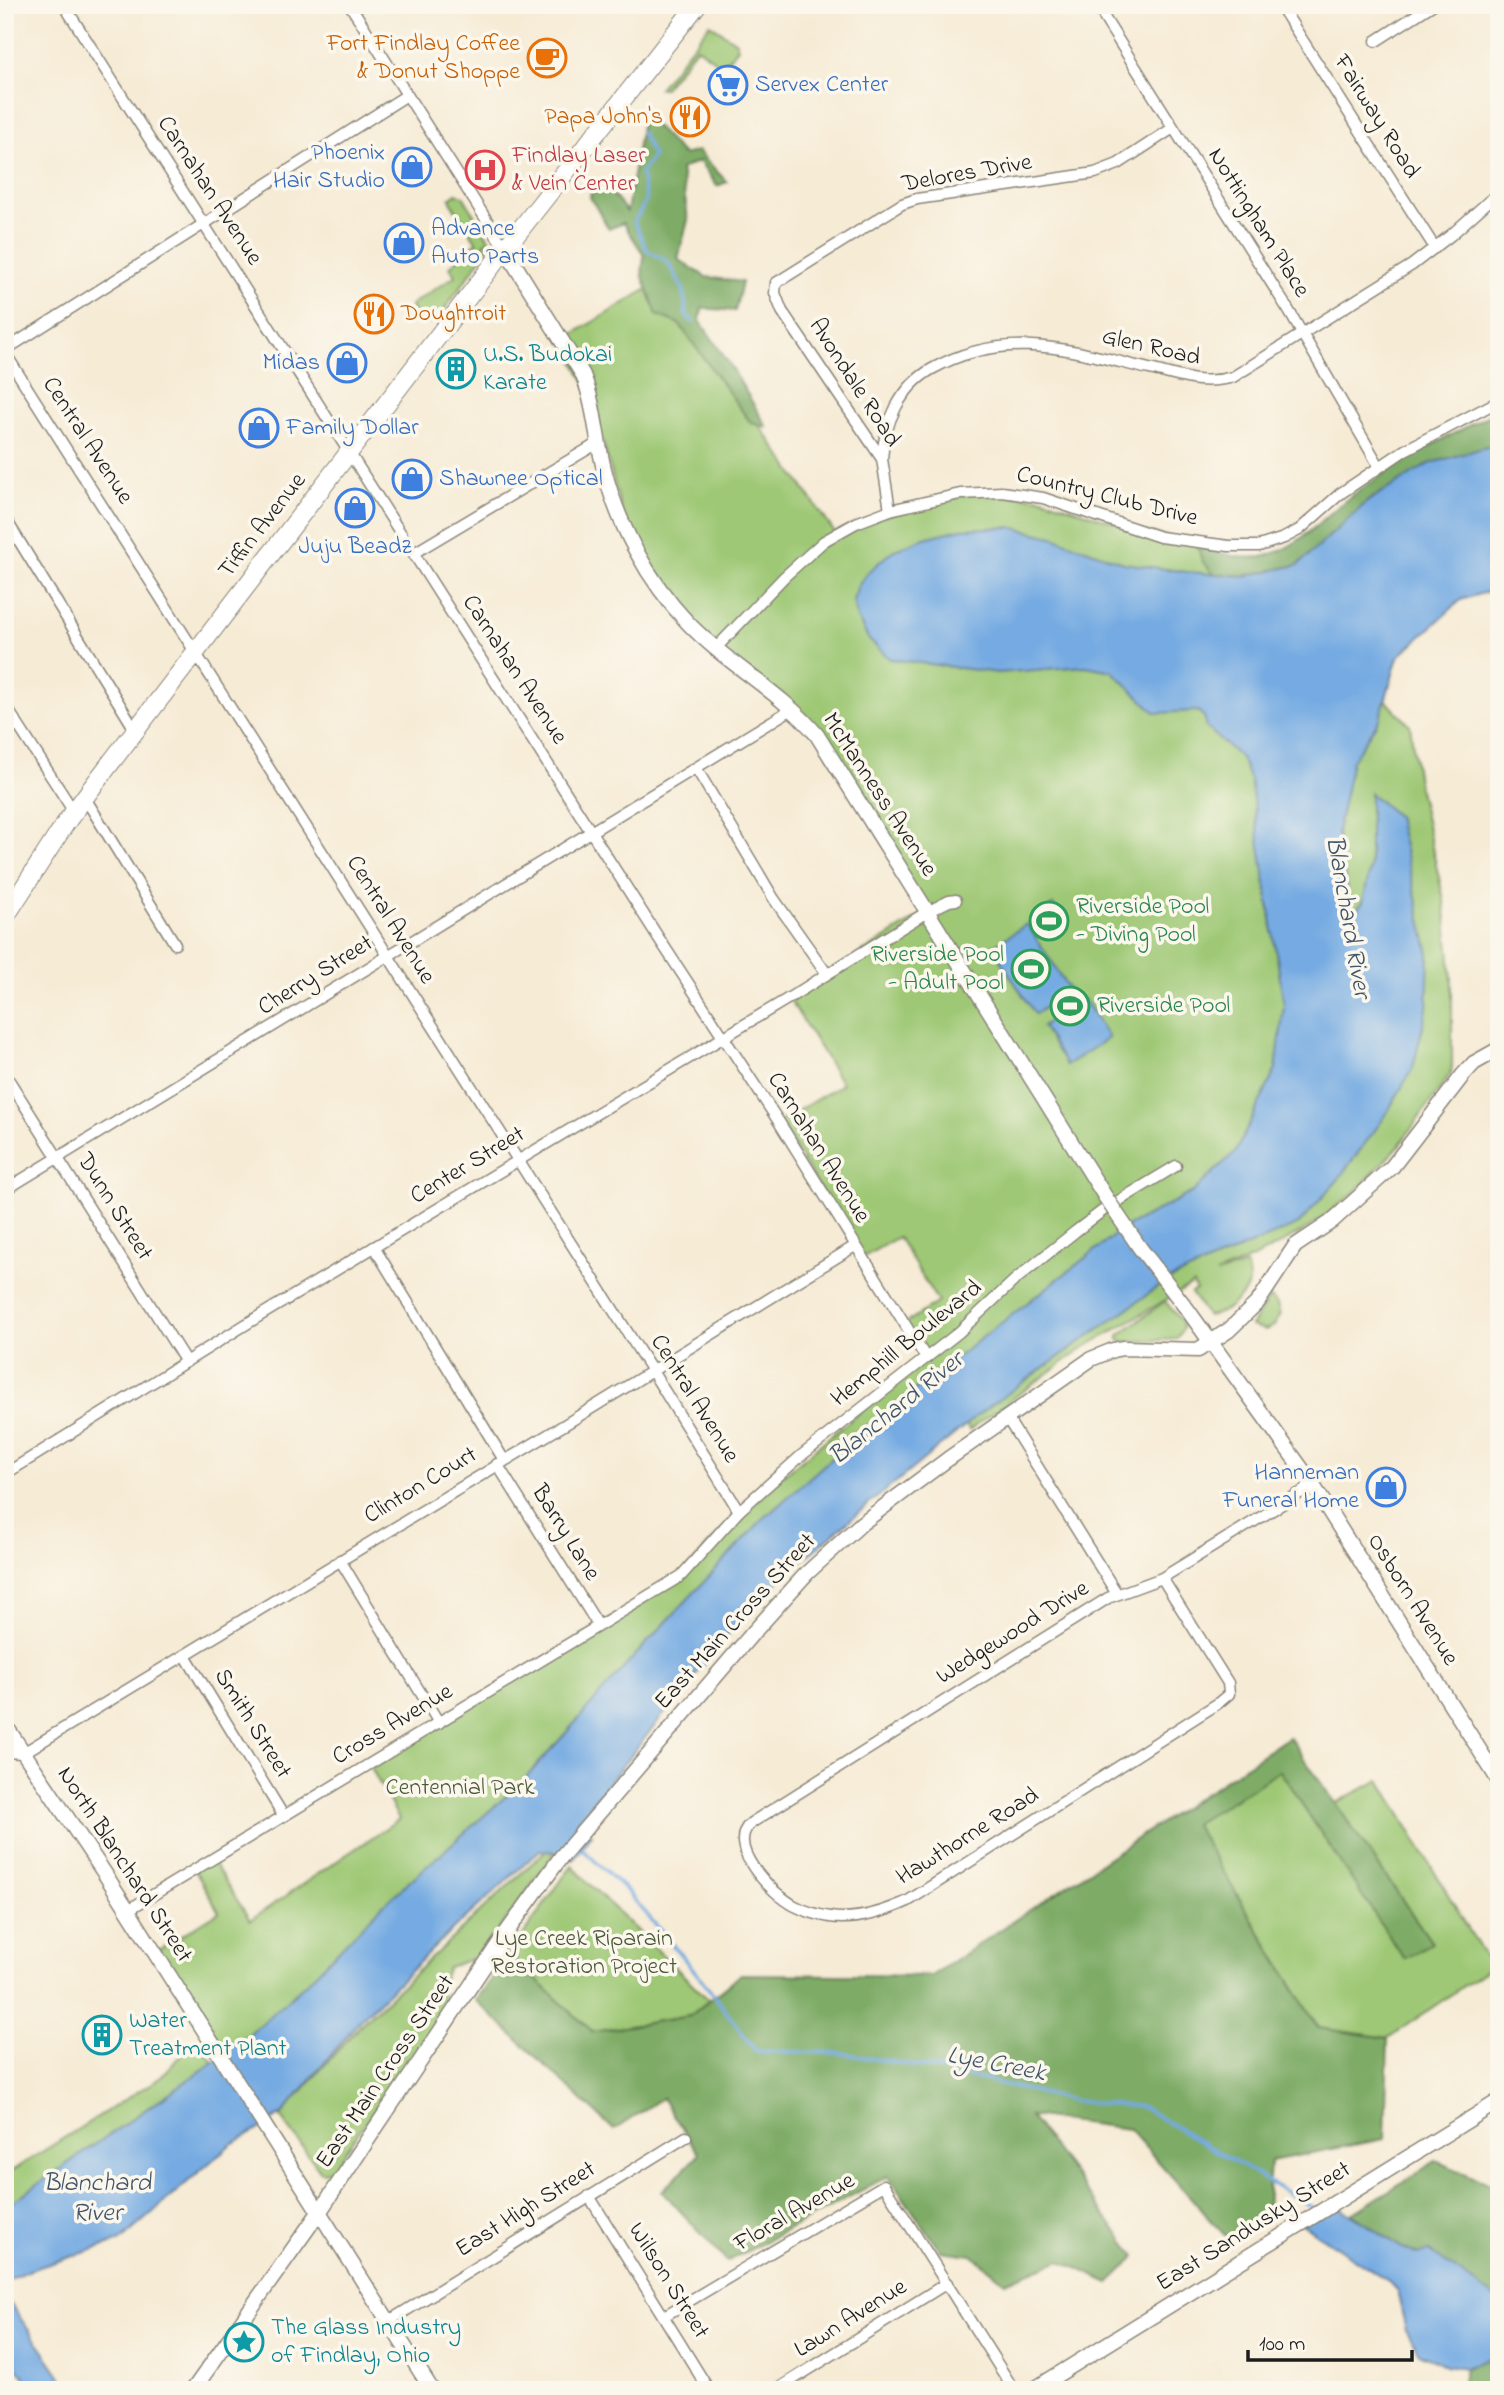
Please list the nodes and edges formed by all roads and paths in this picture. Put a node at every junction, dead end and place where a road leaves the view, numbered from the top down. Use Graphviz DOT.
graph roads {
  1 [pos="64,5"];
  2 [pos="350,5"];
  3 [pos="697,5"];
  4 [pos="1100,5"];
  5 [pos="1432,5"];
  6 [pos="1282,8"];
  7 [pos="1376,41"];
  8 [pos="407,95"];
  9 [pos="1173,128"];
  10 [pos="1499,192"];
  11 [pos="205,225"];
  12 [pos="1435,248"];
  13 [pos="505,249"];
  14 [pos="776,283"];
  15 [pos="1302,334"];
  16 [pos="5,351"];
  17 [pos="1499,401"];
  18 [pos="598,443"];
  19 [pos="351,453"];
  20 [pos="881,458"];
  21 [pos="1380,466"];
  22 [pos="890,510"];
  23 [pos="5,518"];
  24 [pos="414,553"];
  25 [pos="716,648"];
  26 [pos="196,653"];
  27 [pos="5,705"];
  28 [pos="792,709"];
  29 [pos="136,731"];
  30 [pos="696,768"];
  31 [pos="80,805"];
  32 [pos="591,833"];
  33 [pos="956,900"];
  34 [pos="927,912"];
  35 [pos="5,917"];
  36 [pos="175,944"];
  37 [pos="388,957"];
  38 [pos="827,974"];
  39 [pos="723,1037"];
  40 [pos="1499,1049"];
  41 [pos="5,1074"];
  42 [pos="58,1157"];
  43 [pos="517,1161"];
  44 [pos="1177,1166"];
  45 [pos="5,1190"];
  46 [pos="855,1246"];
  47 [pos="374,1247"];
  48 [pos="1187,1309"];
  49 [pos="1212,1341"];
  50 [pos="926,1358"];
  51 [pos="186,1362"];
  52 [pos="652,1371"];
  53 [pos="1007,1418"];
  54 [pos="500,1462"];
  55 [pos="5,1474"];
  56 [pos="1313,1485"];
  57 [pos="739,1511"];
  58 [pos="340,1560"];
  59 [pos="681,1576"];
  60 [pos="1162,1578"];
  61 [pos="1117,1594"];
  62 [pos="598,1625"];
  63 [pos="185,1655"];
  64 [pos="439,1723"];
  65 [pos="5,1726"];
  66 [pos="5,1752"];
  67 [pos="23,1753"];
  68 [pos="1499,1781"];
  69 [pos="283,1815"];
  70 [pos="743,1831"];
  71 [pos="128,1910"];
  72 [pos="1499,2101"];
  73 [pos="686,2137"];
  74 [pos="589,2196"];
  75 [pos="320,2211"];
  76 [pos="947,2283"];
  77 [pos="664,2316"];
  78 [pos="389,2321"];
  79 [pos="193,2390"];
  80 [pos="432,2390"];
  81 [pos="709,2390"];
  82 [pos="776,2390"];
  83 [pos="1014,2390"];
  84 [pos="1033,2390"];
  1 -- 11 [label="street, Carnahan Avenue"];
  2 -- 8 [label="street, McManness Avenue"];
  3 -- 13 [label="highway, Tiffin Avenue"];
  4 -- 9 [label="street, Nottingham Place"];
  5 -- 7 [label="street"];
  6 -- 12 [label="street, Fairway Road"];
  8 -- 11 [label="street"];
  8 -- 13 [label="street, McManness Avenue"];
  9 -- 14 [label="street, Delores Drive"];
  9 -- 15 [label="street, Nottingham Place"];
  10 -- 12 [label="street, Glen Road"];
  11 -- 16 [label="street"];
  11 -- 19 [label="street, Carnahan Avenue"];
  12 -- 15 [label="street, Glen Road"];
  13 -- 18 [label="main road, McManness Avenue"];
  13 -- 19 [label="highway, Tiffin Avenue"];
  14 -- 20 [label="street, Avondale Road"];
  15 -- 20 [label="street, Glen Road"];
  15 -- 21 [label="street, Nottingham Place"];
  16 -- 26 [label="street, Central Avenue"];
  17 -- 21 [label="street, Country Club Drive"];
  18 -- 24 [label="street"];
  18 -- 25 [label="main road, McManness Avenue"];
  19 -- 24 [label="street, Carnahan Avenue"];
  19 -- 26 [label="highway, Tiffin Avenue"];
  20 -- 22 [label="street, Avondale Road"];
  21 -- 22 [label="street, Country Club Drive"];
  22 -- 25 [label="street, Country Club Drive"];
  23 -- 29 [label="street"];
  24 -- 32 [label="street, Carnahan Avenue"];
  25 -- 28 [label="main road, McManness Avenue"];
  26 -- 29 [label="highway, Tiffin Avenue"];
  26 -- 37 [label="street, Central Avenue"];
  27 -- 31 [label="street"];
  28 -- 30 [label="street, Cherry Street"];
  28 -- 34 [label="main road, McManness Avenue"];
  29 -- 31 [label="highway, Tiffin Avenue"];
  30 -- 32 [label="street, Cherry Street"];
  30 -- 38 [label="street"];
  31 -- 35 [label="highway, Tiffin Avenue"];
  31 -- 36 [label="street"];
  32 -- 37 [label="street, Cherry Street"];
  32 -- 39 [label="street, Carnahan Avenue"];
  33 -- 34 [label="street, Center Street"];
  34 -- 38 [label="street, Center Street"];
  34 -- 48 [label="main road, McManness Avenue, bridge"];
  37 -- 42 [label="street, Cherry Street"];
  37 -- 43 [label="street, Central Avenue"];
  38 -- 39 [label="street, Center Street"];
  39 -- 43 [label="street, Center Street"];
  39 -- 46 [label="street, Carnahan Avenue"];
  40 -- 49 [label="main road, East Main Cross Street"];
  41 -- 42 [label="street, Dunn Street"];
  42 -- 45 [label="street, Cherry Street"];
  42 -- 51 [label="street, Dunn Street"];
  43 -- 47 [label="street, Center Street"];
  43 -- 52 [label="street, Central Avenue"];
  44 -- 50 [label="street, Hemphill Boulevard"];
  46 -- 50 [label="street, Carnahan Avenue"];
  46 -- 52 [label="street, Clinton Court"];
  47 -- 51 [label="street, Center Street"];
  47 -- 54 [label="street, Barry Lane"];
  48 -- 49 [label="main road, Osborn Avenue"];
  49 -- 53 [label="main road, East Main Cross Street"];
  49 -- 56 [label="main road, Osborn Avenue"];
  50 -- 57 [label="street, Hemphill Boulevard"];
  51 -- 55 [label="street, Center Street"];
  52 -- 54 [label="street, Clinton Court"];
  52 -- 57 [label="street, Central Avenue"];
  53 -- 61 [label="street"];
  53 -- 75 [label="main road, East Main Cross Street"];
  54 -- 58 [label="street, Clinton Court"];
  54 -- 62 [label="street, Barry Lane"];
  56 -- 60 [label="street, Wedgewood Drive"];
  56 -- 68 [label="main road, Osborn Avenue"];
  57 -- 59 [label="street, Hemphill Boulevard"];
  58 -- 63 [label="street, Clinton Court"];
  58 -- 64 [label="street"];
  59 -- 62 [label="street, Cross Avenue"];
  60 -- 61 [label="street, Wedgewood Drive"];
  60 -- 70 [label="street, Hawthorne Road"];
  61 -- 70 [label="street, Wedgewood Drive"];
  62 -- 64 [label="street, Cross Avenue"];
  63 -- 67 [label="street, Clinton Court"];
  63 -- 69 [label="street, Smith Street"];
  64 -- 69 [label="street, Cross Avenue"];
  65 -- 67 [label="main road, North Blanchard Street"];
  66 -- 67 [label="street"];
  67 -- 71 [label="main road, North Blanchard Street"];
  69 -- 71 [label="street, Cross Avenue"];
  71 -- 75 [label="main road, North Blanchard Street"];
  72 -- 84 [label="main road, East Sandusky Street"];
  73 -- 74 [label="street, East High Street"];
  74 -- 77 [label="street, Wilson Street"];
  74 -- 78 [label="street, East High Street"];
  75 -- 78 [label="main road, North Blanchard Street"];
  75 -- 79 [label="main road, East Main Cross Street"];
  76 -- 77 [label="street, Floral Avenue"];
  76 -- 82 [label="street, Lawn Avenue"];
  76 -- 83 [label="street, Floral Avenue"];
  77 -- 81 [label="street, Wilson Street"];
  78 -- 80 [label="main road, North Blanchard Street"];
}
